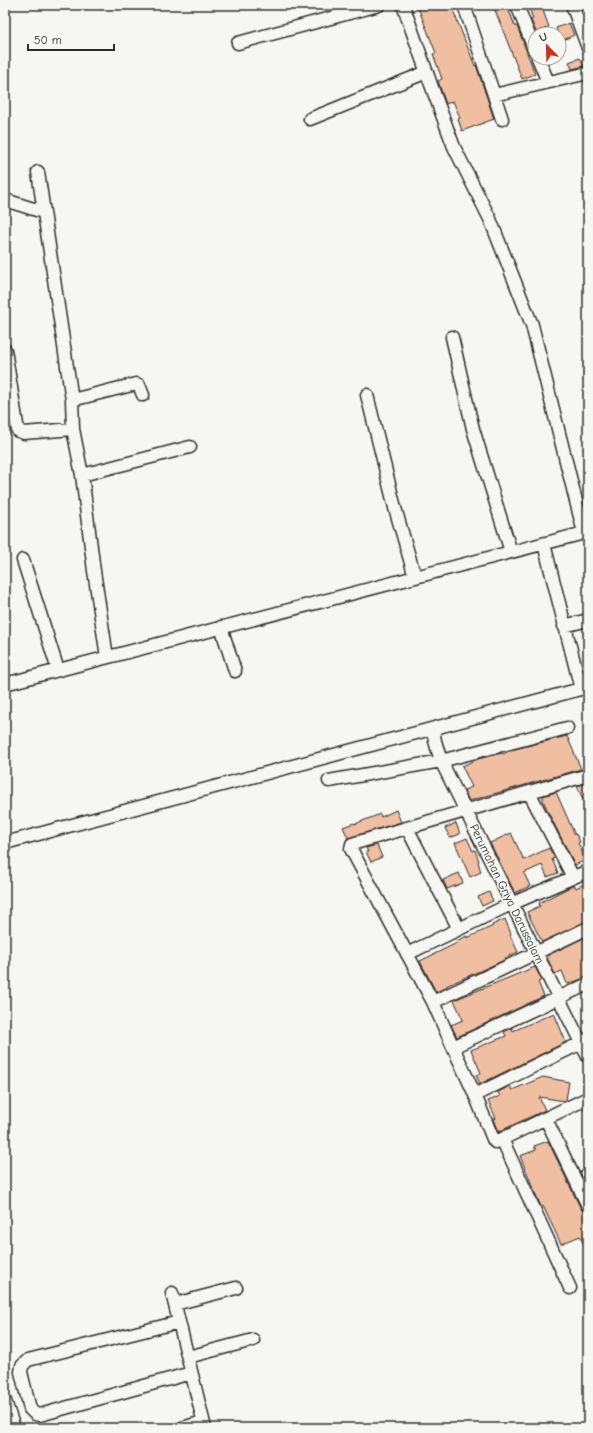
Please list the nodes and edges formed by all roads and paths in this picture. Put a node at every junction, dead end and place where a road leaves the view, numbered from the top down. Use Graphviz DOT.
graph roads {
  1 [pos="379,5"];
  2 [pos="403,5"];
  3 [pos="464,5"];
  4 [pos="517,5"];
  5 [pos="572,5"];
  6 [pos="584,26"];
  7 [pos="527,31"];
  8 [pos="238,44"];
  9 [pos="588,48"];
  10 [pos="541,66"];
  11 [pos="427,72"];
  12 [pos="588,73"];
  13 [pos="548,82"];
  14 [pos="494,95"];
  15 [pos="310,119"];
  16 [pos="502,120"];
  17 [pos="38,172"];
  18 [pos="5,200"];
  19 [pos="44,212"];
  20 [pos="452,337"];
  21 [pos="5,350"];
  22 [pos="143,395"];
  23 [pos="367,395"];
  24 [pos="72,400"];
  25 [pos="73,429"];
  26 [pos="190,447"];
  27 [pos="82,475"];
  28 [pos="586,533"];
  29 [pos="545,548"];
  30 [pos="511,552"];
  31 [pos="23,560"];
  32 [pos="415,577"];
  33 [pos="588,620"];
  34 [pos="564,626"];
  35 [pos="224,636"];
  36 [pos="107,657"];
  37 [pos="58,670"];
  38 [pos="235,671"];
  39 [pos="5,684"];
  40 [pos="584,688"];
  41 [pos="567,728"];
  42 [pos="437,746"];
  43 [pos="588,775"];
  44 [pos="329,781"];
  45 [pos="529,792"];
  46 [pos="466,811"];
  47 [pos="407,828"];
  48 [pos="5,842"];
  49 [pos="588,871"];
  50 [pos="573,877"];
  51 [pos="511,904"];
  52 [pos="588,928"];
  53 [pos="459,929"];
  54 [pos="536,953"];
  55 [pos="407,954"];
  56 [pos="588,984"];
  57 [pos="559,998"];
  58 [pos="432,1002"];
  59 [pos="585,1042"];
  60 [pos="453,1047"];
  61 [pos="588,1057"];
  62 [pos="475,1096"];
  63 [pos="588,1098"];
  64 [pos="546,1119"];
  65 [pos="502,1139"];
  66 [pos="588,1206"];
  67 [pos="236,1288"];
  68 [pos="570,1288"];
  69 [pos="179,1322"];
  70 [pos="253,1340"];
  71 [pos="188,1357"];
  72 [pos="191,1373"];
  73 [pos="5,1401"];
  74 [pos="204,1425"];
  75 [pos="14,1428"];
  76 [pos="182,1428"];
  1 -- 8 [label="street"];
  2 -- 11 [label="street"];
  3 -- 14 [label="street"];
  4 -- 7 [label="street"];
  5 -- 6 [label="street"];
  6 -- 9 [label="street"];
  10 -- 13 [label="street"];
  11 -- 15 [label="street"];
  11 -- 28 [label="street"];
  12 -- 13 [label="street"];
  13 -- 14 [label="street"];
  14 -- 16 [label="street"];
  17 -- 19 [label="street"];
  18 -- 19 [label="street"];
  19 -- 24 [label="street"];
  20 -- 30 [label="street"];
  21 -- 25 [label="street"];
  22 -- 24 [label="street"];
  23 -- 32 [label="street"];
  24 -- 25 [label="street"];
  25 -- 27 [label="street"];
  26 -- 27 [label="street"];
  27 -- 36 [label="street"];
  28 -- 29 [label="street"];
  29 -- 30 [label="street"];
  29 -- 34 [label="street"];
  30 -- 32 [label="street"];
  31 -- 37 [label="street"];
  32 -- 35 [label="street"];
  33 -- 34 [label="street"];
  34 -- 40 [label="street"];
  35 -- 36 [label="street"];
  35 -- 38 [label="street"];
  36 -- 37 [label="street"];
  37 -- 39 [label="street"];
  40 -- 42 [label="street"];
  41 -- 42 [label="street"];
  42 -- 44 [label="street"];
  42 -- 46 [label="street, Perumahan Griya Darussalam"];
  42 -- 48 [label="street"];
  43 -- 45 [label="street"];
  45 -- 46 [label="street"];
  45 -- 50 [label="street"];
  46 -- 47 [label="street"];
  46 -- 51 [label="street, Perumahan Griya Darussalam"];
  47 -- 53 [label="street"];
  47 -- 55 [label="street"];
  49 -- 50 [label="street"];
  50 -- 51 [label="street"];
  51 -- 53 [label="street"];
  51 -- 54 [label="street, Perumahan Griya Darussalam"];
  52 -- 54 [label="street"];
  53 -- 55 [label="street"];
  54 -- 57 [label="street, Perumahan Griya Darussalam"];
  54 -- 58 [label="street"];
  55 -- 58 [label="street"];
  56 -- 57 [label="street"];
  57 -- 59 [label="street, Perumahan Griya Darussalam"];
  57 -- 60 [label="street"];
  58 -- 60 [label="street"];
  59 -- 61 [label="street, Perumahan Griya Darussalam"];
  59 -- 62 [label="street"];
  60 -- 62 [label="street"];
  62 -- 65 [label="street"];
  63 -- 64 [label="street"];
  64 -- 65 [label="street"];
  64 -- 66 [label="street"];
  65 -- 68 [label="street"];
  67 -- 69 [label="street"];
  69 -- 71 [label="street"];
  69 -- 72 [label="street"];
  70 -- 71 [label="street"];
  71 -- 72 [label="street"];
  72 -- 74 [label="street"];
  73 -- 75 [label="street"];
  74 -- 76 [label="street"];
}
